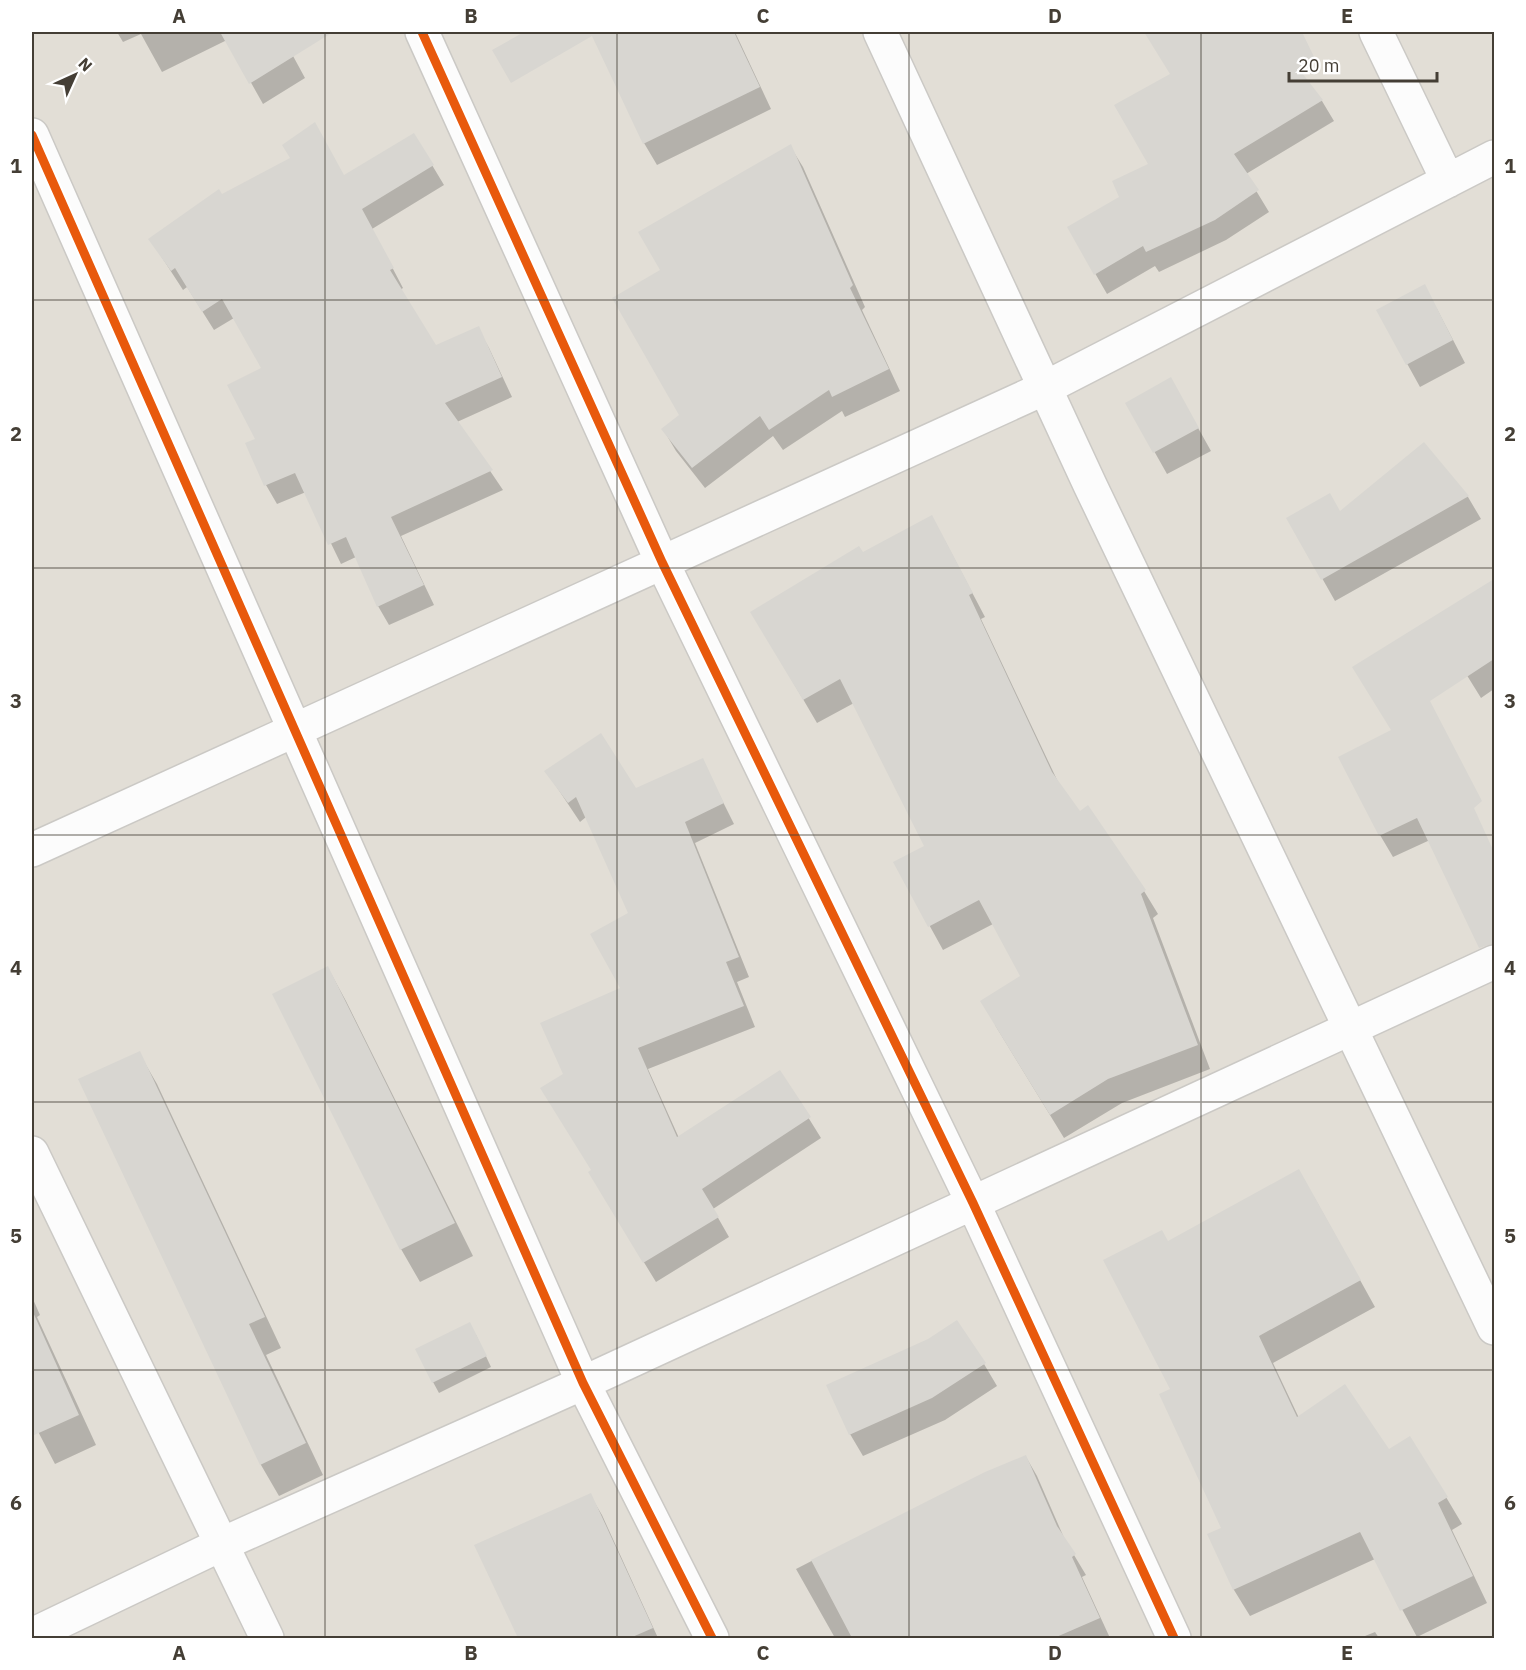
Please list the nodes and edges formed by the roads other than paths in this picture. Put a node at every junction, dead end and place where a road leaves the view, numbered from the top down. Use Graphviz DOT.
graph roads {
  1 [pos="422,32"];
  2 [pos="880,32"];
  3 [pos="1376,32"];
  4 [pos="32,135"];
  5 [pos="1494,157"];
  6 [pos="1448,181"];
  7 [pos="1045,388"];
  8 [pos="662,562"];
  9 [pos="295,730"];
  10 [pos="32,850"];
  11 [pos="1494,962"];
  12 [pos="1351,1029"];
  13 [pos="32,1153"];
  14 [pos="973,1203"];
  15 [pos="1494,1329"];
  16 [pos="583,1383"];
  17 [pos="220,1545"];
  18 [pos="32,1635"];
  19 [pos="267,1638"];
  20 [pos="712,1638"];
  21 [pos="1174,1638"];
  1 -- 8 [label="street"];
  2 -- 7 [label="street"];
  3 -- 6 [label="street"];
  4 -- 9 [label="street"];
  5 -- 6 [label="street"];
  6 -- 7 [label="street"];
  7 -- 8 [label="street"];
  7 -- 12 [label="street"];
  8 -- 9 [label="street"];
  8 -- 14 [label="street"];
  9 -- 10 [label="street"];
  9 -- 16 [label="street"];
  11 -- 12 [label="street"];
  12 -- 14 [label="street"];
  12 -- 15 [label="street"];
  13 -- 17 [label="street"];
  14 -- 16 [label="street"];
  14 -- 21 [label="street"];
  16 -- 17 [label="street"];
  16 -- 20 [label="street"];
  17 -- 18 [label="street"];
  17 -- 19 [label="street"];
}
